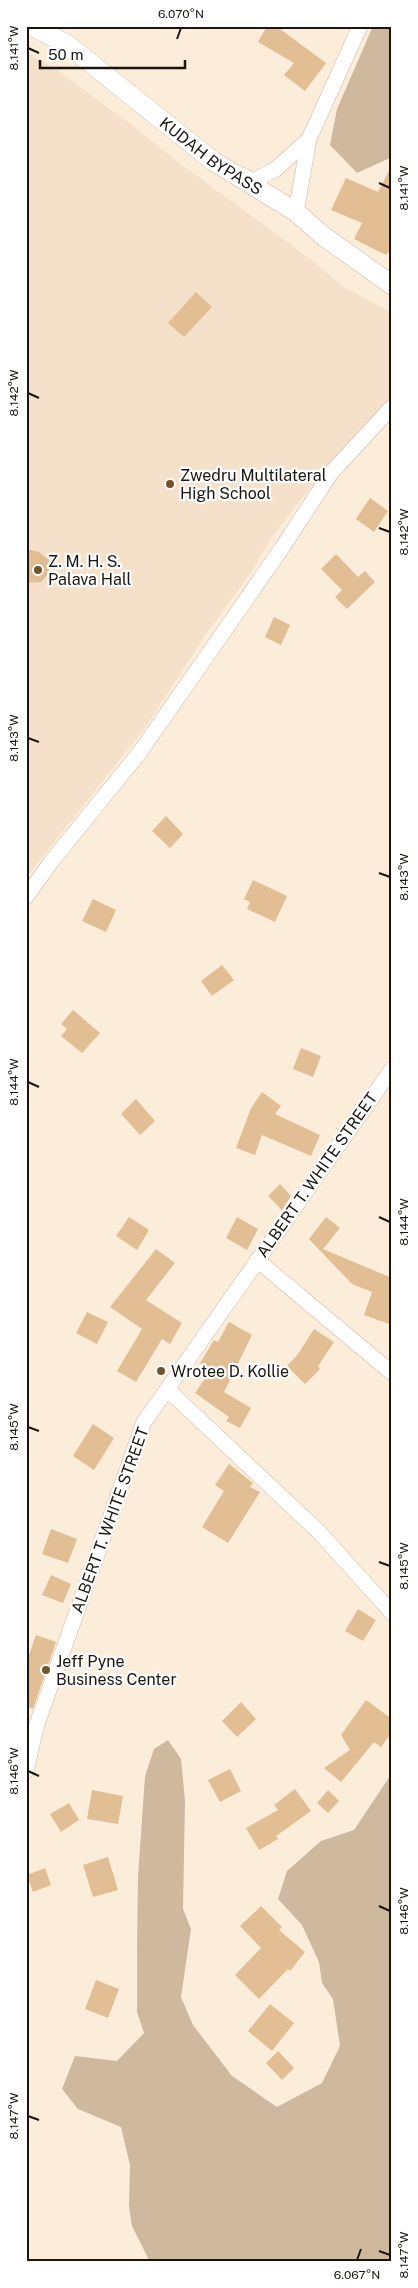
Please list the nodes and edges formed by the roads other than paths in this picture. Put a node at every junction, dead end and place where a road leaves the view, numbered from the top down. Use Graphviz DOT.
graph roads {
  1 [pos="32,26"];
  2 [pos="360,26"];
  3 [pos="309,139"];
  4 [pos="213,161"];
  5 [pos="296,212"];
  6 [pos="392,285"];
  7 [pos="392,407"];
  8 [pos="26,897"];
  9 [pos="392,1070"];
  10 [pos="257,1260"];
  11 [pos="392,1373"];
  12 [pos="167,1389"];
  13 [pos="392,1613"];
  14 [pos="26,1771"];
  1 -- 4 [label="street, KUDAH BYPASS"];
  2 -- 3 [label="street"];
  3 -- 4 [label="street"];
  3 -- 5 [label="street"];
  4 -- 5 [label="street, KUDAH BYPASS"];
  5 -- 6 [label="street, KUDAH BYPASS"];
  7 -- 8 [label="street"];
  9 -- 10 [label="street, ALBERT T. WHITE STREET"];
  10 -- 11 [label="street"];
  10 -- 12 [label="street, ALBERT T. WHITE STREET"];
  12 -- 13 [label="street"];
  12 -- 14 [label="street, ALBERT T. WHITE STREET"];
}
